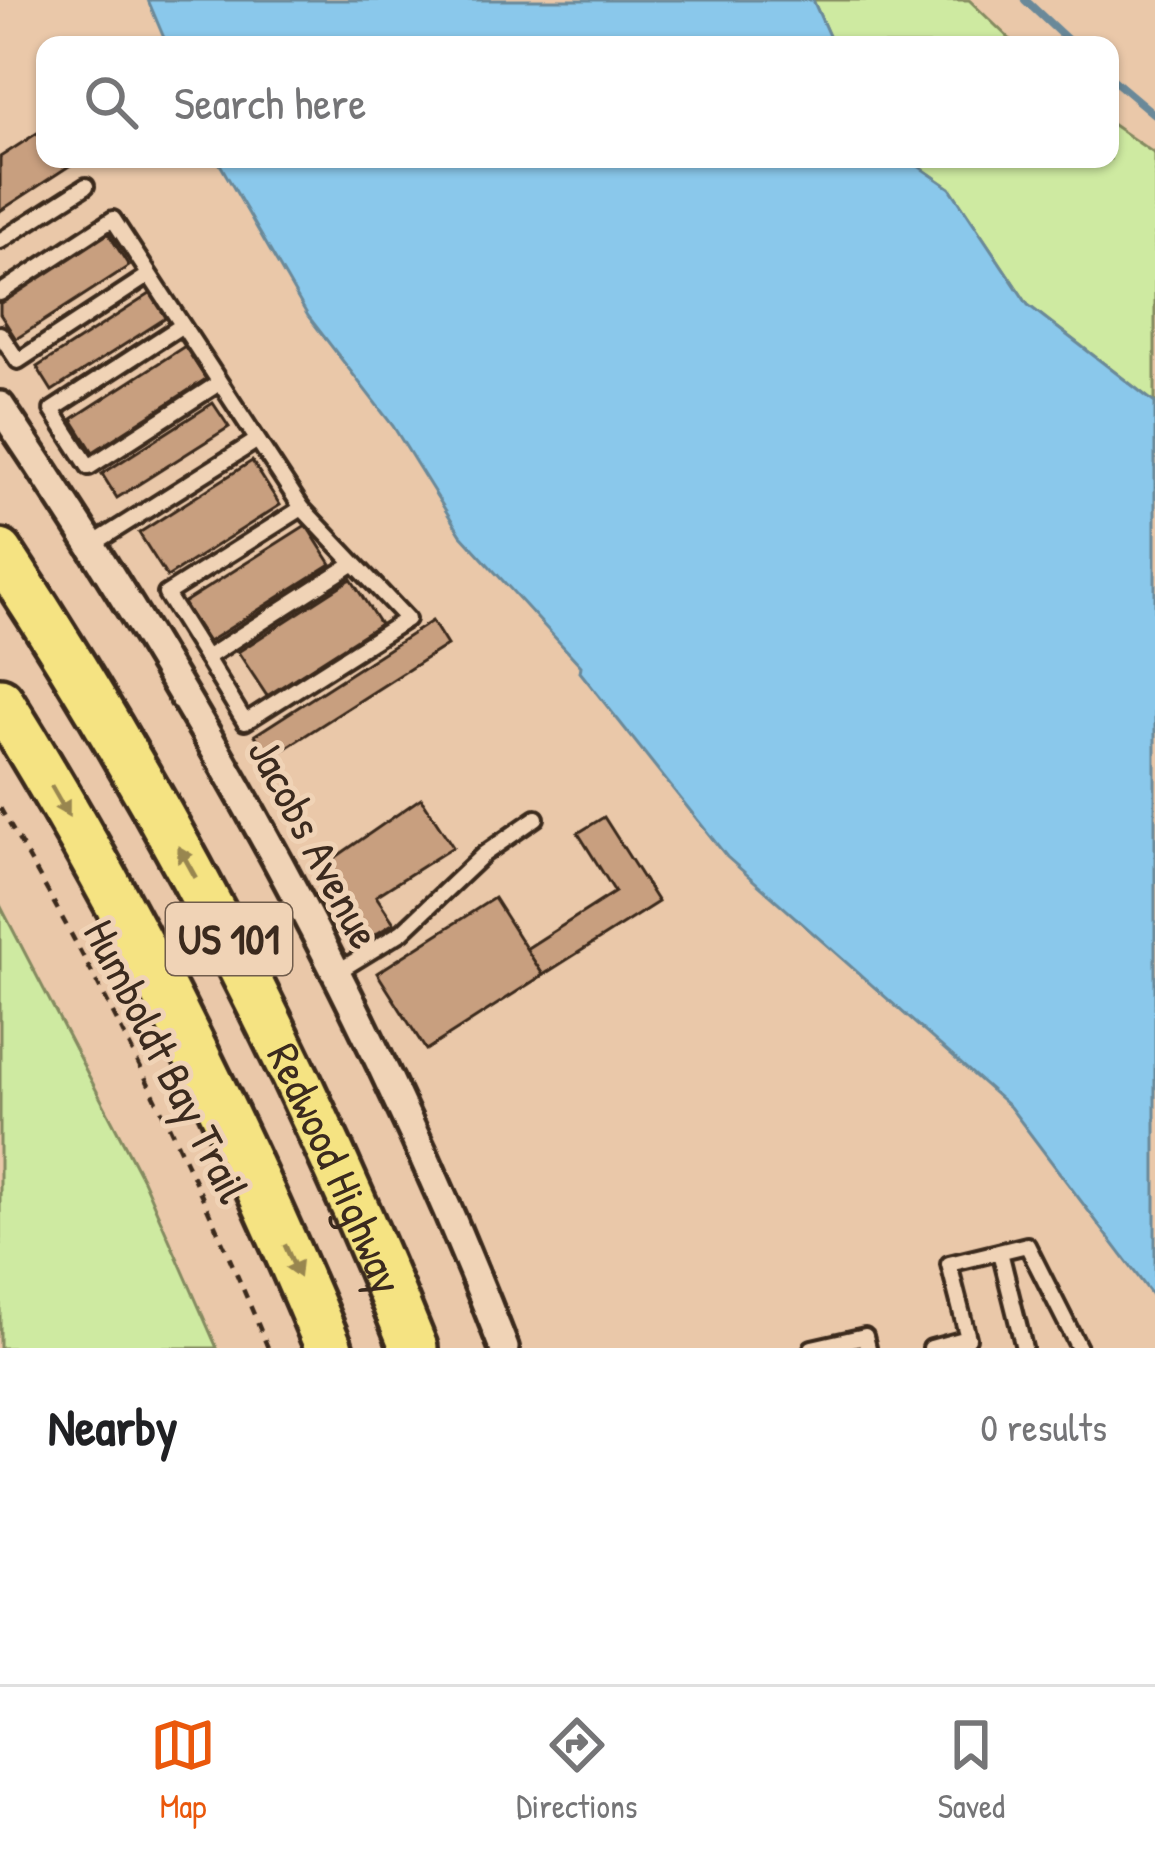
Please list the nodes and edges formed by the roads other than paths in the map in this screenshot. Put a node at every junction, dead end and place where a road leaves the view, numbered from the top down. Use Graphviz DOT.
graph roads {
  1 [pos="86,186"];
  2 [pos="0,241"];
  3 [pos="149,274"];
  4 [pos="0,292"];
  5 [pos="182,326"];
  6 [pos="0,334"];
  7 [pos="219,383"];
  8 [pos="0,406"];
  9 [pos="256,441"];
  10 [pos="302,508"];
  11 [pos="93,544"];
  12 [pos="0,553"];
  13 [pos="354,563"];
  14 [pos="206,658"];
  15 [pos="0,700"];
  16 [pos="536,818"];
  17 [pos="337,971"];
  18 [pos="1000,1252"];
  19 [pos="969,1343"];
  20 [pos="329,1348"];
  21 [pos="414,1348"];
  22 [pos="504,1348"];
  23 [pos="812,1348"];
  24 [pos="868,1348"];
  25 [pos="931,1348"];
  26 [pos="1024,1348"];
  27 [pos="1079,1348"];
  1 -- 2 [label="lane"];
  3 -- 4 [label="lane"];
  3 -- 5 [label="lane"];
  3 -- 6 [label="lane"];
  5 -- 7 [label="lane"];
  5 -- 7 [label="lane"];
  7 -- 9 [label="lane"];
  8 -- 11 [label="street, Jacobs Avenue"];
  9 -- 10 [label="lane"];
  9 -- 11 [label="lane"];
  10 -- 13 [label="lane"];
  10 -- 14 [label="lane"];
  11 -- 17 [label="street, Jacobs Avenue"];
  21 -- 12 [label="highway, Redwood Highway / US 101, one-way"];
  13 -- 14 [label="lane"];
  13 -- 14 [label="lane"];
  15 -- 20 [label="highway, Redwood Highway / US 101, one-way"];
  16 -- 17 [label="lane"];
  17 -- 22 [label="street, Jacobs Avenue"];
  18 -- 19 [label="lane"];
  18 -- 26 [label="lane"];
  18 -- 27 [label="lane"];
  19 -- 25 [label="lane"];
  23 -- 24 [label="lane"];
}
